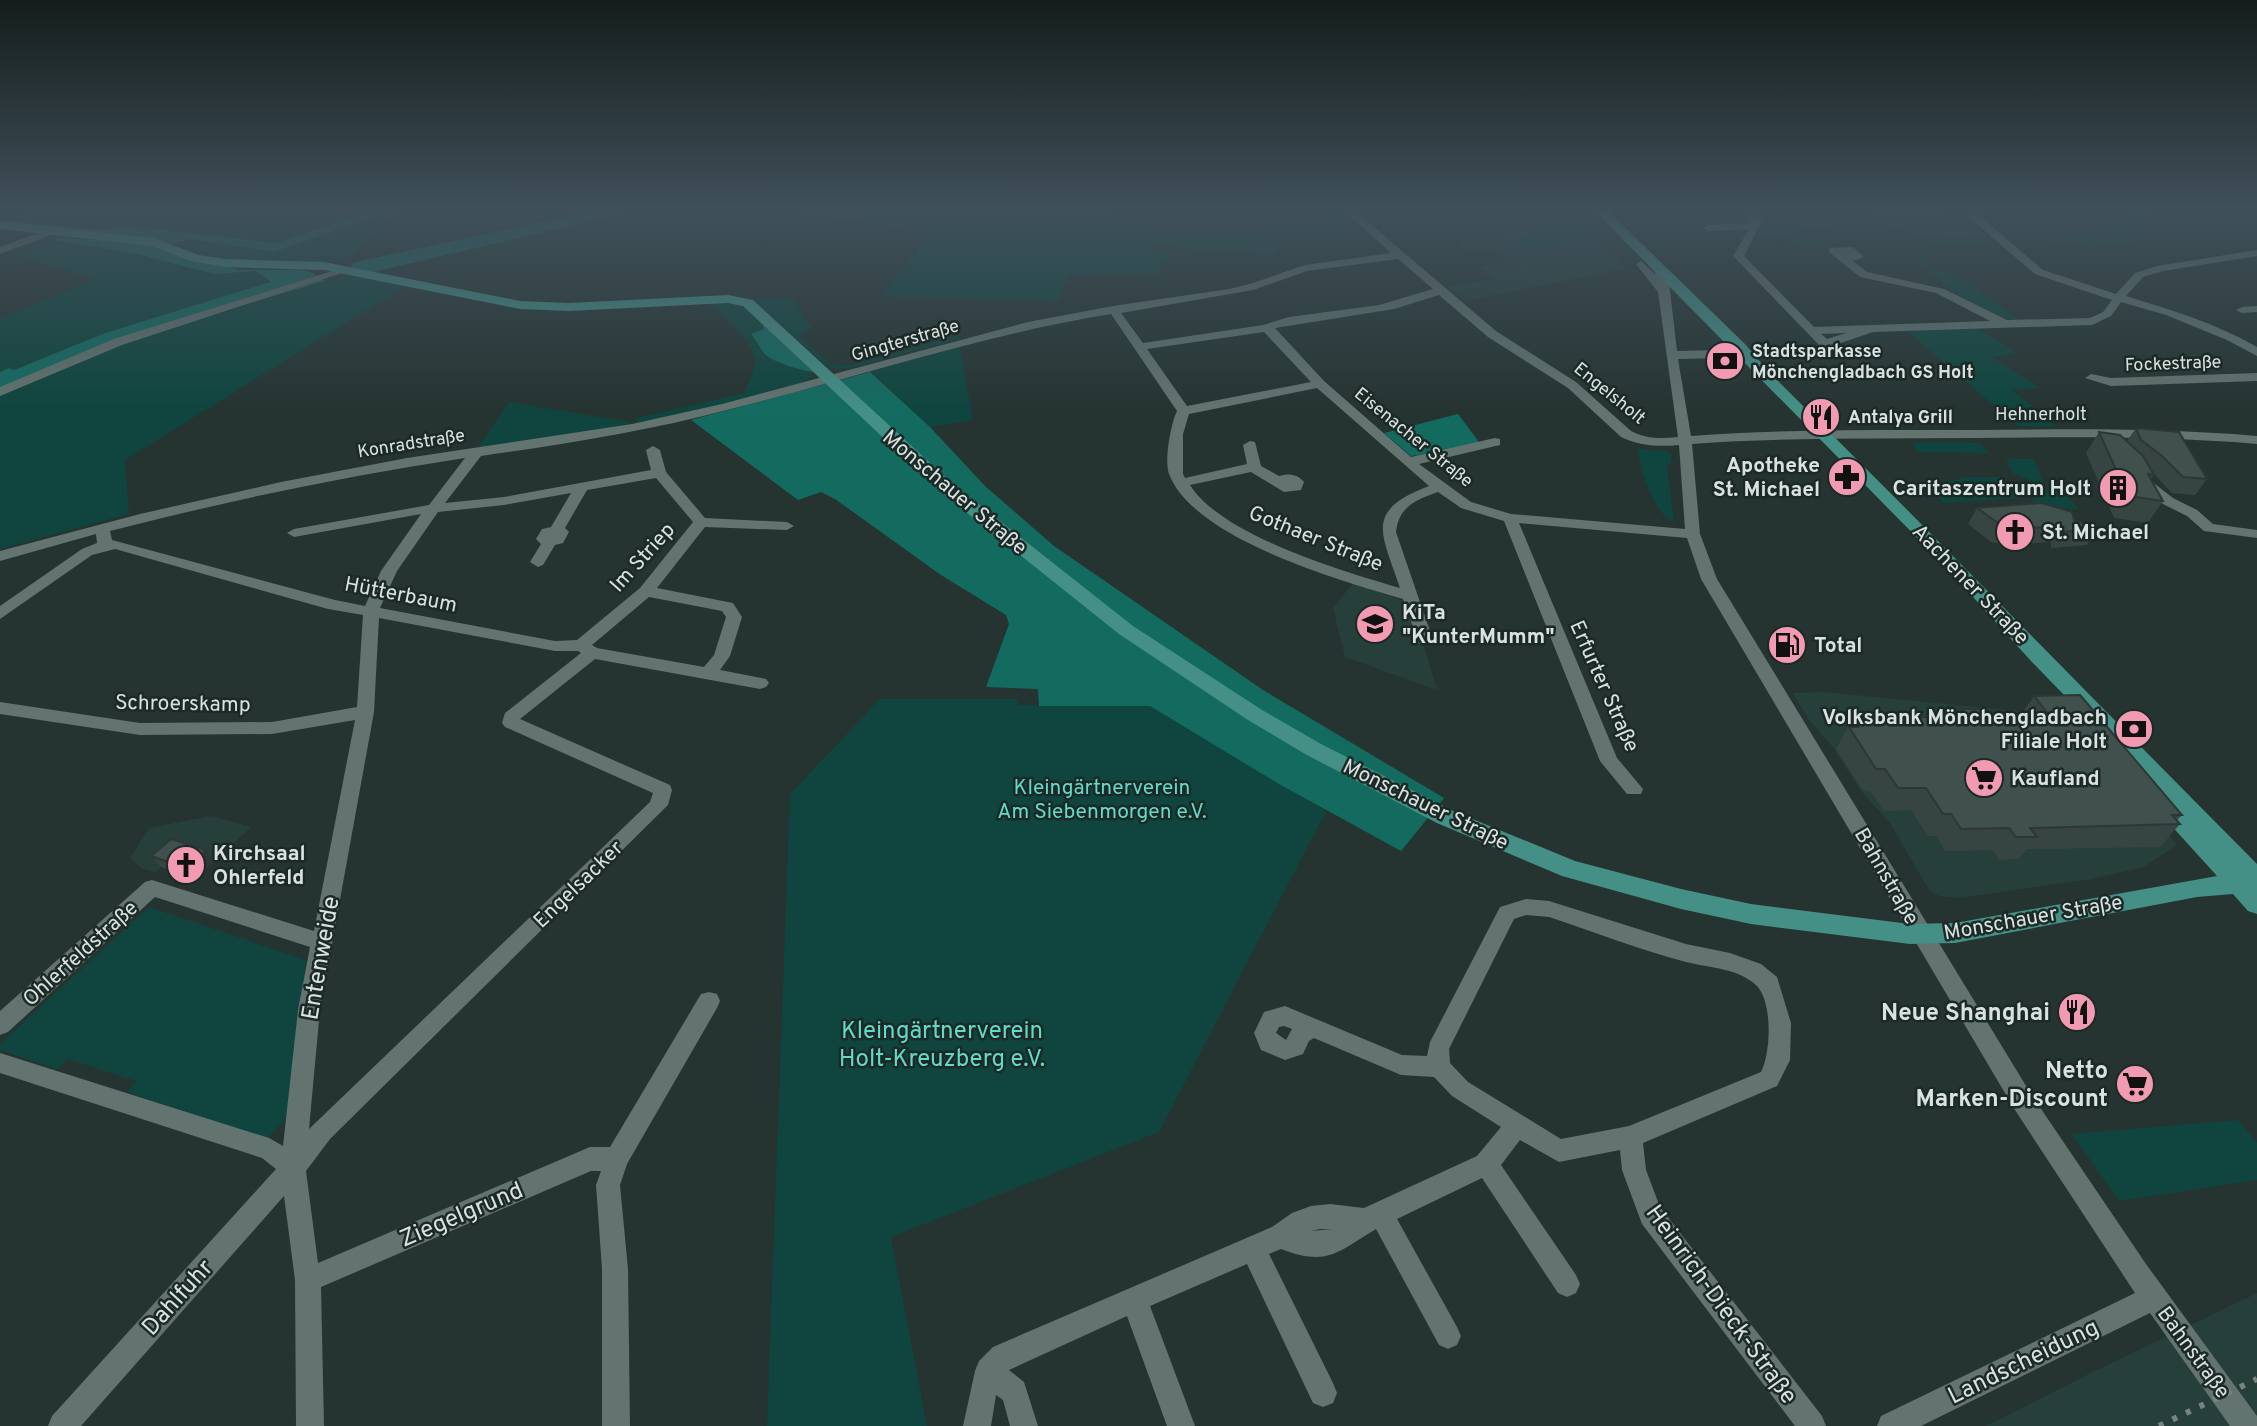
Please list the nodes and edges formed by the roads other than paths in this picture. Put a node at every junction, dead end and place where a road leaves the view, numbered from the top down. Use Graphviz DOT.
graph roads {
  1 [pos="325,278"];
  2 [pos="380,278"];
  3 [pos="1279,278"];
  4 [pos="1426,278"];
  5 [pos="1656,278"];
  6 [pos="1657,278"];
  7 [pos="1759,278"];
  8 [pos="1879,278"];
  9 [pos="2051,278"];
  10 [pos="2137,278"];
  11 [pos="1661,282"];
  12 [pos="1441,290"];
  13 [pos="2119,298"];
  14 [pos="1114,309"];
  15 [pos="2257,309"];
  16 [pos="2242,310"];
  17 [pos="2005,324"];
  18 [pos="1266,328"];
  19 [pos="1139,347"];
  20 [pos="2257,352"];
  21 [pos="1718,354"];
  22 [pos="1671,355"];
  23 [pos="2257,377"];
  24 [pos="2091,378"];
  25 [pos="831,380"];
  26 [pos="1320,384"];
  27 [pos="0,392"];
  28 [pos="1184,411"];
  29 [pos="2093,433"];
  30 [pos="1825,435"];
  31 [pos="1685,440"];
  32 [pos="2257,440"];
  33 [pos="1495,442"];
  34 [pos="1250,444"];
  35 [pos="653,450"];
  36 [pos="2111,450"];
  37 [pos="477,452"];
  38 [pos="1409,463"];
  39 [pos="1254,467"];
  40 [pos="2130,467"];
  41 [pos="659,473"];
  42 [pos="1280,481"];
  43 [pos="1180,482"];
  44 [pos="1439,487"];
  45 [pos="581,489"];
  46 [pos="434,508"];
  47 [pos="1510,518"];
  48 [pos="701,522"];
  49 [pos="787,526"];
  50 [pos="102,528"];
  51 [pos="294,533"];
  52 [pos="1693,534"];
  53 [pos="2257,534"];
  54 [pos="105,545"];
  55 [pos="0,556"];
  56 [pos="538,562"];
  57 [pos="646,592"];
  58 [pos="1410,596"];
  59 [pos="372,610"];
  60 [pos="0,614"];
  61 [pos="1425,640"];
  62 [pos="586,649"];
  63 [pos="708,674"];
  64 [pos="760,683"];
  65 [pos="0,708"];
  66 [pos="365,712"];
  67 [pos="1634,789"];
  68 [pos="2250,881"];
  69 [pos="2257,904"];
  70 [pos="1922,934"];
  71 [pos="322,942"];
  72 [pos="709,1001"];
  73 [pos="0,1025"];
  74 [pos="1313,1028"];
  75 [pos="0,1062"];
  76 [pos="1439,1067"];
  77 [pos="1518,1124"];
  78 [pos="1630,1138"];
  79 [pos="617,1159"];
  80 [pos="1486,1164"];
  81 [pos="293,1168"];
  82 [pos="1373,1218"];
  83 [pos="1253,1248"];
  84 [pos="307,1280"];
  85 [pos="1567,1284"];
  86 [pos="2155,1297"];
  87 [pos="1134,1300"];
  88 [pos="1448,1336"];
  89 [pos="989,1371"];
  90 [pos="1322,1394"];
  91 [pos="62,1426"];
  92 [pos="310,1426"];
  93 [pos="616,1426"];
  94 [pos="977,1426"];
  95 [pos="1024,1426"];
  96 [pos="1181,1426"];
  97 [pos="1812,1426"];
  98 [pos="1891,1426"];
  99 [pos="2247,1426"];
  1 -- 27 [label="street"];
  2 -- 25 [label="main road, Monschauer Straße"];
  3 -- 14 [label="street, Gingterstraße"];
  4 -- 12 [label="street, Engelsholt"];
  5 -- 11 [label="main road, Aachener Straße"];
  6 -- 11 [label="main road, Aachener Straße"];
  7 -- 17 [label="street"];
  8 -- 17 [label="street"];
  9 -- 13 [label="street"];
  10 -- 13 [label="street"];
  11 -- 22 [label="street, Bahnstraße"];
  11 -- 30 [label="main road, Aachener Straße"];
  12 -- 18 [label="street"];
  12 -- 31 [label="street, Engelsholt"];
  13 -- 17 [label="street"];
  13 -- 20 [label="street"];
  14 -- 19 [label="street"];
  14 -- 25 [label="street, Gingterstraße"];
  15 -- 16 [label="street"];
  18 -- 19 [label="street"];
  18 -- 26 [label="street, Eisenacher Straße"];
  19 -- 28 [label="street"];
  21 -- 22 [label="street"];
  22 -- 31 [label="street, Bahnstraße"];
  23 -- 24 [label="street, Fockestraße"];
  25 -- 37 [label="street, Konradstraße"];
  25 -- 70 [label="main road, Monschauer Straße"];
  26 -- 28 [label="street"];
  26 -- 38 [label="street, Eisenacher Straße"];
  28 -- 43 [label="street"];
  29 -- 30 [label="street, Hehnerholt"];
  29 -- 32 [label="street, Hehnerholt"];
  29 -- 36 [label="street"];
  30 -- 31 [label="street, Engelsholt"];
  30 -- 68 [label="main road, Aachener Straße"];
  31 -- 52 [label="street, Bahnstraße"];
  33 -- 38 [label="street"];
  34 -- 39 [label="street"];
  35 -- 41 [label="street, Im Striep"];
  37 -- 46 [label="street, Entenweide"];
  37 -- 50 [label="street, Konradstraße"];
  38 -- 44 [label="street, Eisenacher Straße"];
  39 -- 42 [label="street, Gothaer Straße"];
  39 -- 43 [label="street"];
  40 -- 53 [label="street"];
  41 -- 45 [label="street"];
  41 -- 48 [label="street, Im Striep"];
  43 -- 58 [label="street, Gothaer Straße"];
  44 -- 47 [label="street, Eisenacher Straße"];
  44 -- 58 [label="street, Gothaer Straße"];
  45 -- 46 [label="street"];
  45 -- 56 [label="street"];
  46 -- 51 [label="street"];
  46 -- 59 [label="street, Entenweide"];
  47 -- 52 [label="street, Eisenacher Straße"];
  47 -- 67 [label="street, Erfurter Straße"];
  48 -- 49 [label="street, Im Striep"];
  48 -- 57 [label="street, Im Striep"];
  50 -- 54 [label="street"];
  50 -- 55 [label="street, Konradstraße"];
  52 -- 70 [label="street, Bahnstraße"];
  54 -- 59 [label="street, Hütterbaum"];
  54 -- 60 [label="street"];
  57 -- 62 [label="street, Im Striep"];
  57 -- 63 [label="street"];
  58 -- 61 [label="street, Gothaer Straße"];
  59 -- 62 [label="street, Hütterbaum"];
  59 -- 66 [label="street, Entenweide"];
  62 -- 63 [label="street, Hütterbaum"];
  62 -- 81 [label="street, Engelsacker"];
  63 -- 64 [label="street, Hütterbaum"];
  65 -- 66 [label="street, Schroerskamp"];
  66 -- 71 [label="street, Entenweide"];
  68 -- 69 [label="main road, Aachener Straße"];
  68 -- 70 [label="main road, Monschauer Straße"];
  70 -- 86 [label="street, Bahnstraße"];
  71 -- 73 [label="street, Ohlerfeldstraße"];
  71 -- 81 [label="street, Entenweide"];
  72 -- 79 [label="street"];
  74 -- 76 [label="street"];
  75 -- 81 [label="street"];
  76 -- 77 [label="street"];
  76 -- 78 [label="street"];
  77 -- 78 [label="street"];
  77 -- 80 [label="street"];
  78 -- 97 [label="street, Heinrich-Dieck-Straße"];
  79 -- 84 [label="street, Ziegelgrund"];
  79 -- 93 [label="street"];
  80 -- 82 [label="street"];
  80 -- 85 [label="street"];
  81 -- 84 [label="street, Entenweide"];
  81 -- 91 [label="street, Dahlfuhr"];
  82 -- 83 [label="street"];
  82 -- 88 [label="street"];
  83 -- 87 [label="street"];
  83 -- 90 [label="street"];
  84 -- 92 [label="street, Entenweide"];
  86 -- 98 [label="street, Landscheidung"];
  86 -- 99 [label="street, Bahnstraße"];
  87 -- 89 [label="street"];
  87 -- 96 [label="street"];
  89 -- 94 [label="street"];
  89 -- 95 [label="street"];
}
